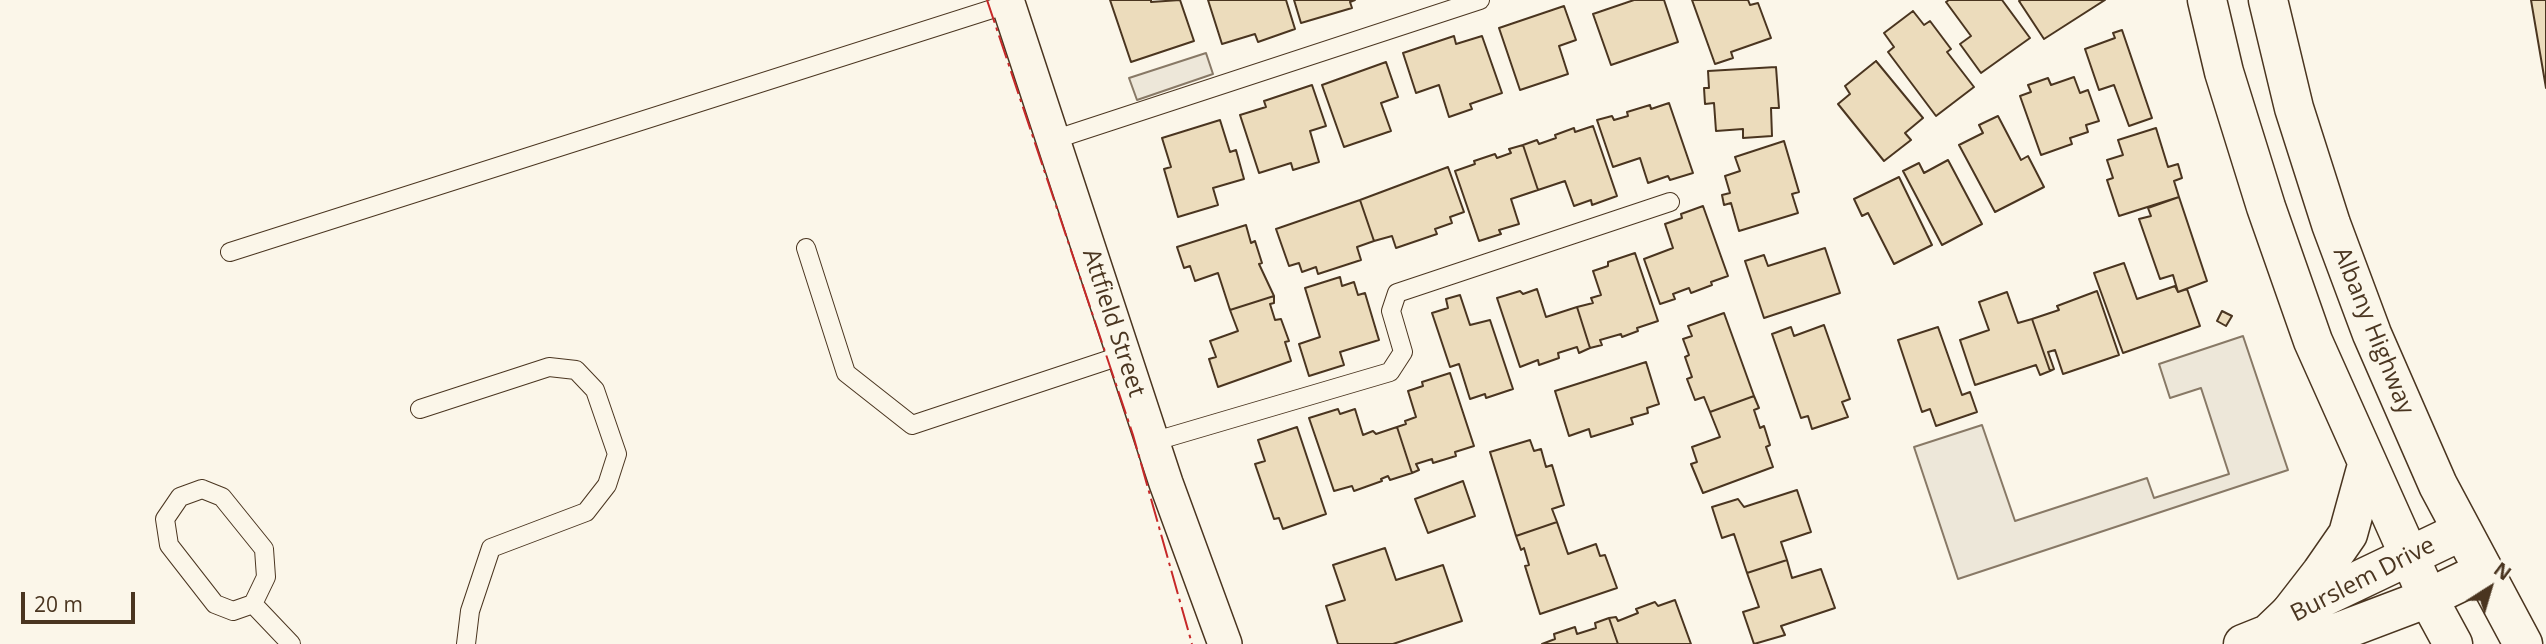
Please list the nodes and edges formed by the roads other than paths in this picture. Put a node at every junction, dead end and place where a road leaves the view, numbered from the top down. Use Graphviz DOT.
graph roads {
  1 [pos="1480,0"];
  2 [pos="2207,0"];
  3 [pos="2268,0"];
  4 [pos="1008,2"];
  5 [pos="1053,140"];
  6 [pos="1670,202"];
  7 [pos="806,248"];
  8 [pos="229,252"];
  9 [pos="1123,355"];
  10 [pos="420,409"];
  11 [pos="1152,442"];
  12 [pos="2367,464"];
  13 [pos="2462,531"];
  14 [pos="2409,556"];
  15 [pos="2484,571"];
  16 [pos="2428,598"];
  17 [pos="253,604"];
  18 [pos="2267,630"];
  19 [pos="291,644"];
  20 [pos="466,644"];
  21 [pos="1225,644"];
  22 [pos="2453,644"];
  23 [pos="2523,644"];
  1 -- 5 [label="lane"];
  2 -- 12 [label="main road"];
  3 -- 13 [label="main road, Albany Highway"];
  4 -- 5 [label="street, Attfield Street"];
  4 -- 8 [label="lane"];
  5 -- 9 [label="street, Attfield Street"];
  6 -- 11 [label="lane"];
  7 -- 9 [label="lane"];
  9 -- 11 [label="street, Attfield Street"];
  10 -- 20 [label="lane"];
  11 -- 21 [label="street, Attfield Street"];
  12 -- 14 [label="main road"];
  12 -- 18 [label="main road"];
  13 -- 14 [label="main road, Burslem Drive"];
  13 -- 15 [label="main road, Albany Highway"];
  14 -- 16 [label="main road"];
  14 -- 18 [label="main road, Burslem Drive"];
  15 -- 16 [label="main road, Burslem Drive"];
  15 -- 23 [label="main road, Albany Highway"];
  16 -- 18 [label="main road, Burslem Drive"];
  16 -- 22 [label="main road"];
  17 -- 17 [label="lane"];
  17 -- 19 [label="lane"];
}
